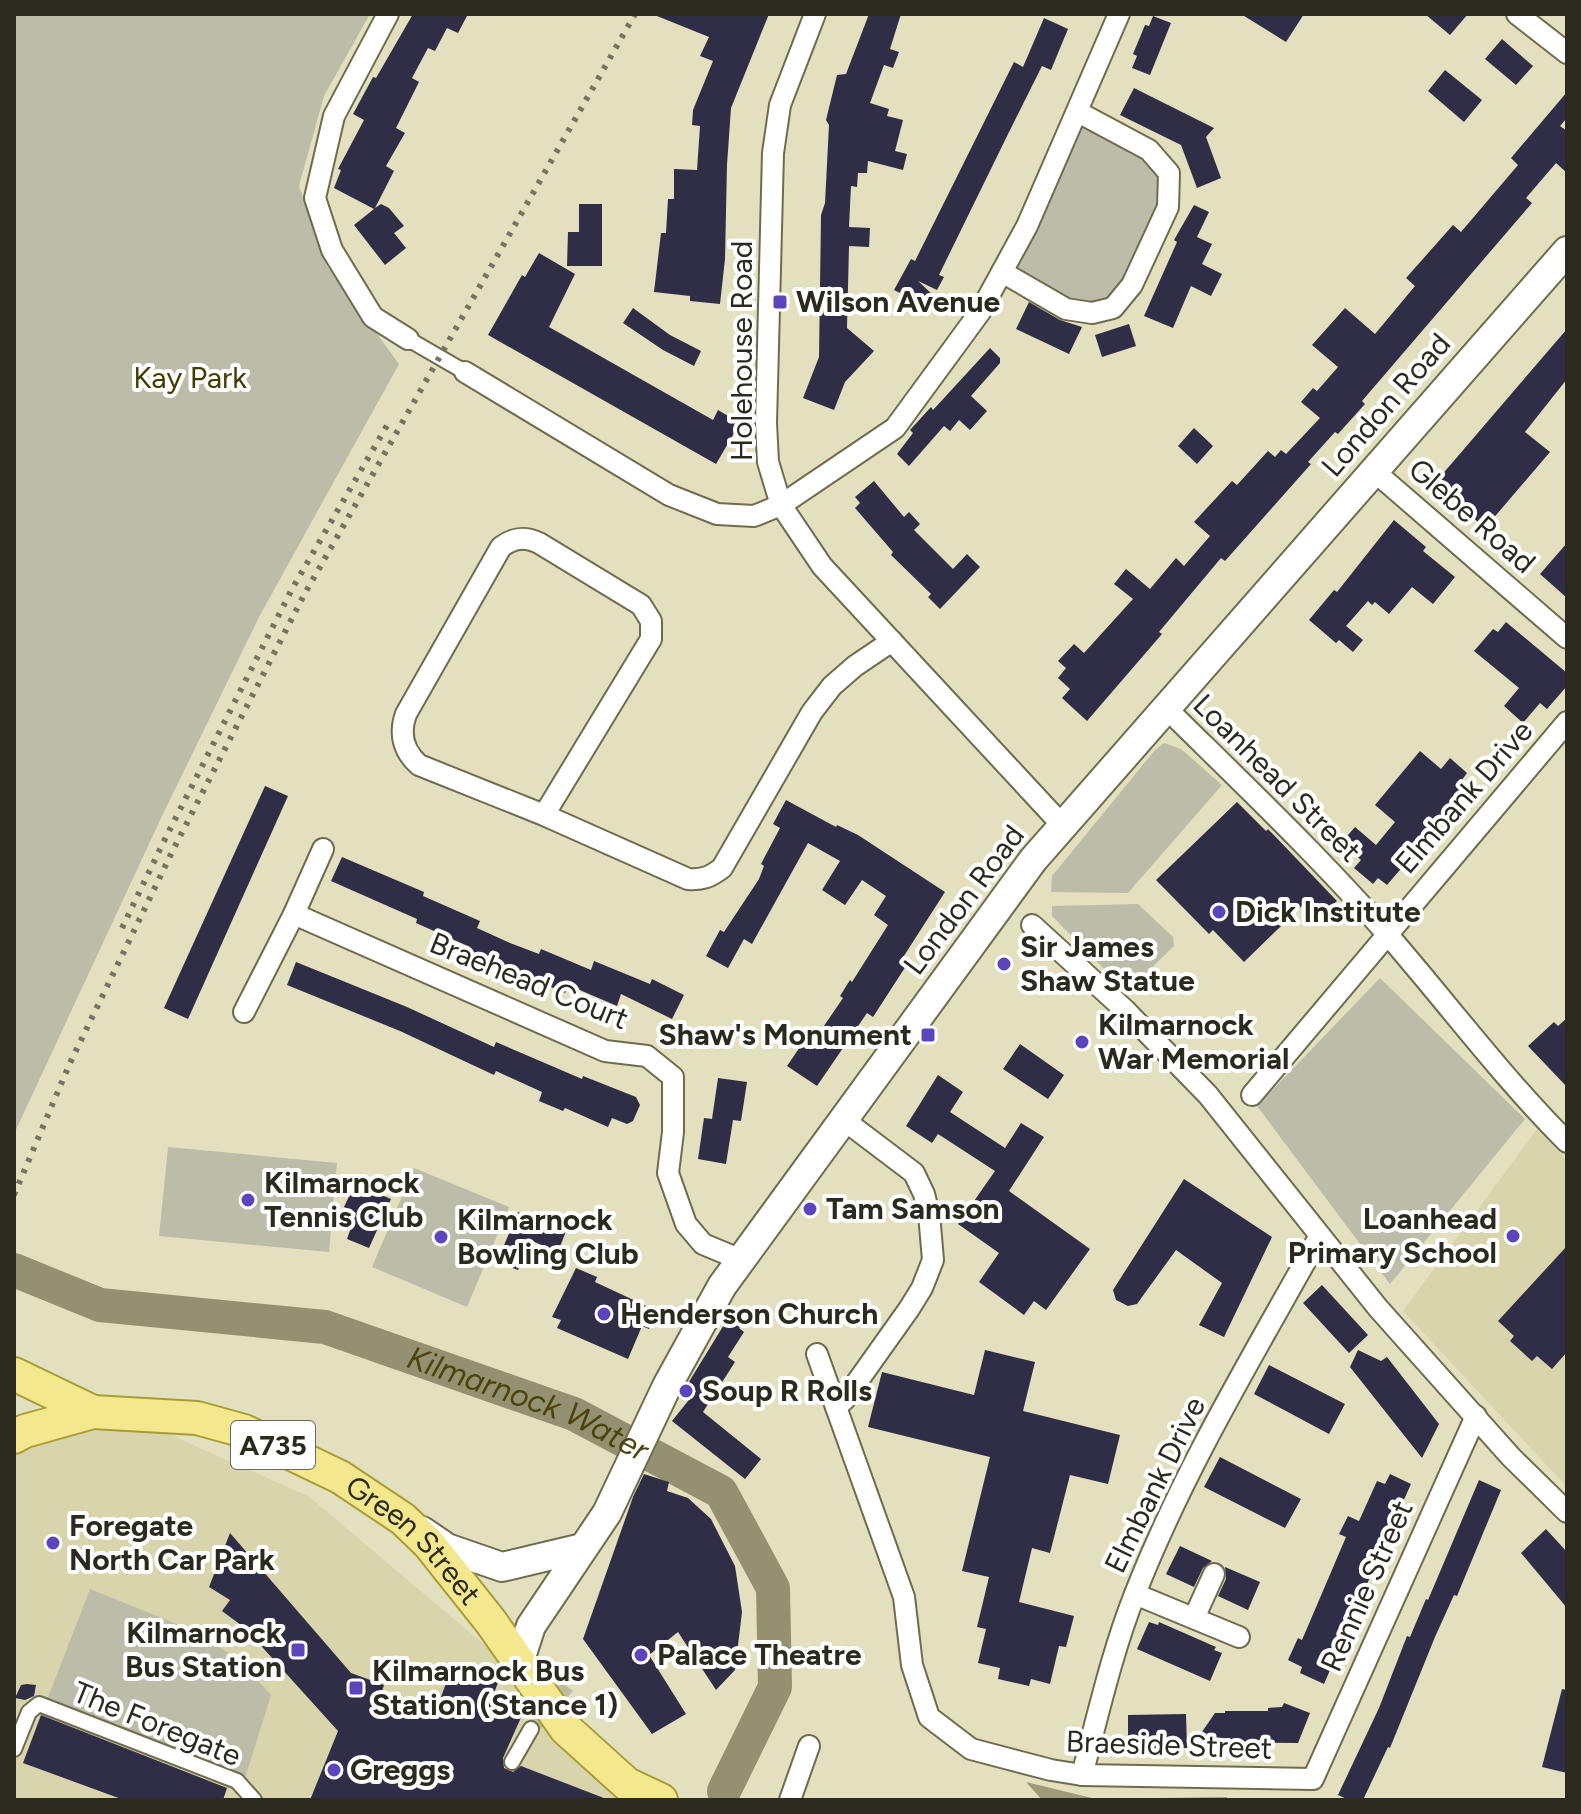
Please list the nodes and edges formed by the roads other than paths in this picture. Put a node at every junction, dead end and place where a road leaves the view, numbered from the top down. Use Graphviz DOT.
graph roads {
  1 [pos="388,14"];
  2 [pos="815,14"];
  3 [pos="1119,14"];
  4 [pos="1517,14"];
  5 [pos="1567,53"];
  6 [pos="1078,112"];
  7 [pos="1567,251"];
  8 [pos="1002,272"];
  9 [pos="408,339"];
  10 [pos="465,372"];
  11 [pos="1374,471"];
  12 [pos="781,505"];
  13 [pos="1567,638"];
  14 [pos="892,641"];
  15 [pos="1166,708"];
  16 [pos="1567,722"];
  17 [pos="544,815"];
  18 [pos="1064,827"];
  19 [pos="323,849"];
  20 [pos="294,914"];
  21 [pos="1032,925"];
  22 [pos="1386,933"];
  23 [pos="244,1012"];
  24 [pos="1252,1095"];
  25 [pos="844,1120"];
  26 [pos="1567,1142"];
  27 [pos="1319,1237"];
  28 [pos="739,1259"];
  29 [pos="817,1354"];
  30 [pos="14,1374"];
  31 [pos="836,1407"];
  32 [pos="93,1412"];
  33 [pos="1476,1416"];
  34 [pos="14,1437"];
  35 [pos="1567,1512"];
  36 [pos="403,1519"];
  37 [pos="582,1548"];
  38 [pos="1214,1574"];
  39 [pos="1135,1594"];
  40 [pos="1194,1618"];
  41 [pos="1239,1637"];
  42 [pos="519,1663"];
  43 [pos="531,1729"];
  44 [pos="809,1746"];
  45 [pos="14,1749"];
  46 [pos="512,1762"];
  47 [pos="1082,1775"];
  48 [pos="1313,1779"];
  49 [pos="254,1800"];
  50 [pos="661,1800"];
  51 [pos="790,1800"];
  1 -- 9 [label="street"];
  2 -- 12 [label="street, Holehouse Road"];
  3 -- 6 [label="street"];
  4 -- 5 [label="street"];
  6 -- 8 [label="street"];
  6 -- 8 [label="street"];
  7 -- 11 [label="main road, London Road"];
  8 -- 12 [label="street"];
  9 -- 10 [label="street"];
  10 -- 12 [label="street"];
  11 -- 13 [label="street, Glebe Road"];
  11 -- 15 [label="main road, London Road"];
  12 -- 14 [label="street, Holehouse Road"];
  14 -- 17 [label="street"];
  14 -- 18 [label="street, Holehouse Road"];
  15 -- 18 [label="main road, London Road"];
  15 -- 22 [label="street, Loanhead Street"];
  16 -- 22 [label="street, Elmbank Drive"];
  17 -- 17 [label="street"];
  18 -- 25 [label="main road, London Road"];
  19 -- 20 [label="street"];
  20 -- 23 [label="street"];
  20 -- 28 [label="street, Braehead Court"];
  21 -- 27 [label="street"];
  22 -- 24 [label="street, Elmbank Drive"];
  22 -- 26 [label="street, Loanhead Street"];
  25 -- 28 [label="main road, London Road"];
  25 -- 31 [label="street"];
  27 -- 33 [label="street"];
  27 -- 39 [label="street, Elmbank Drive"];
  28 -- 37 [label="main road, London Road"];
  29 -- 31 [label="street, Braeside Street"];
  30 -- 32 [label="main road, A735"];
  31 -- 47 [label="street, Braeside Street"];
  32 -- 34 [label="main road, A735"];
  32 -- 36 [label="main road, Green Street / A735"];
  33 -- 35 [label="street"];
  33 -- 48 [label="street, Rennie Street"];
  36 -- 37 [label="main road"];
  36 -- 42 [label="main road, Green Street / A735"];
  37 -- 42 [label="main road, London Road"];
  38 -- 40 [label="street"];
  39 -- 40 [label="street"];
  39 -- 47 [label="street, Elmbank Drive"];
  40 -- 41 [label="street"];
  42 -- 50 [label="main road, A735"];
  43 -- 46 [label="street"];
  44 -- 51 [label="street"];
  45 -- 49 [label="street, The Foregate"];
  47 -- 48 [label="street, Braeside Street"];
}
